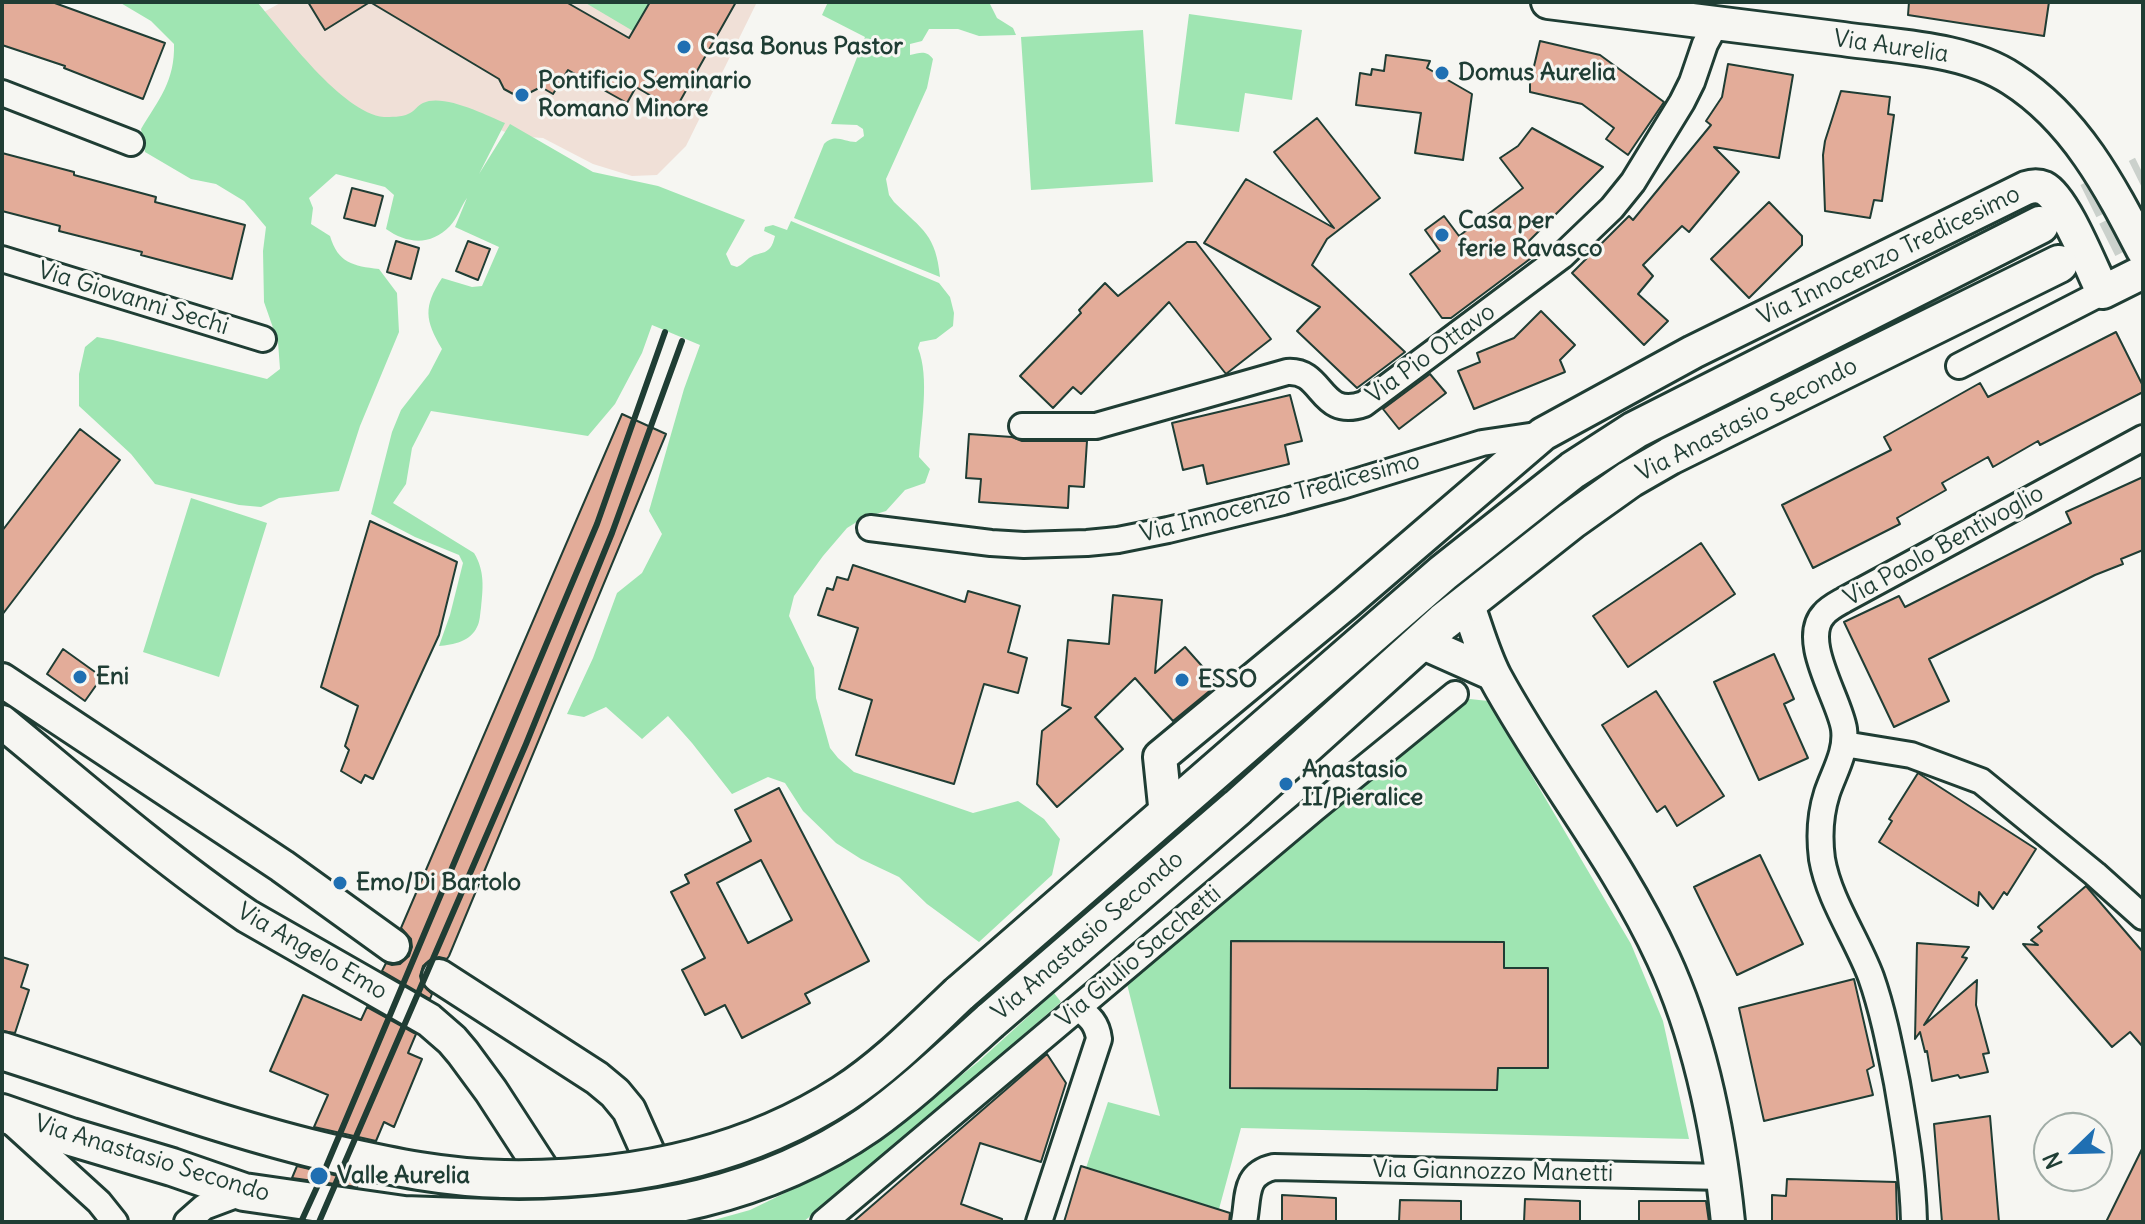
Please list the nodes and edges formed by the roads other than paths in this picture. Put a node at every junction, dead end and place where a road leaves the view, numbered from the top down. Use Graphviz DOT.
graph roads {
  1 [pos="1548,2"];
  2 [pos="1717,22"];
  3 [pos="2,93"];
  4 [pos="131,143"];
  5 [pos="2040,225"];
  6 [pos="2143,250"];
  7 [pos="2,259"];
  8 [pos="2059,264"];
  9 [pos="2143,272"];
  10 [pos="2103,292"];
  11 [pos="263,339"];
  12 [pos="1959,366"];
  13 [pos="1022,426"];
  14 [pos="1543,434"];
  15 [pos="2143,438"];
  16 [pos="870,528"];
  17 [pos="1467,603"];
  18 [pos="1309,634"];
  19 [pos="1421,642"];
  20 [pos="1338,665"];
  21 [pos="1493,674"];
  22 [pos="2,680"];
  23 [pos="1455,694"];
  24 [pos="2,722"];
  25 [pos="1844,744"];
  26 [pos="1166,815"];
  27 [pos="2143,917"];
  28 [pos="1078,1008"];
  29 [pos="2,1051"];
  30 [pos="2,1113"];
  31 [pos="1723,1177"];
  32 [pos="244,1192"];
  33 [pos="115,1222"];
  34 [pos="187,1222"];
  35 [pos="576,1222"];
  36 [pos="679,1222"];
  37 [pos="824,1222"];
  38 [pos="1039,1222"];
  39 [pos="1244,1222"];
  40 [pos="1728,1222"];
  41 [pos="1914,1222"];
  1 -- 2 [label="street, Via Aurelia"];
  2 -- 6 [label="street, Via Aurelia"];
  2 -- 13 [label="street, Via Pio Ottavo"];
  3 -- 4 [label="street"];
  5 -- 20 [label="main road, Via Anastasio Secondo"];
  7 -- 11 [label="street, Via Giovanni Sechi"];
  8 -- 17 [label="main road, Via Anastasio Secondo"];
  9 -- 10 [label="street"];
  10 -- 12 [label="street"];
  10 -- 14 [label="street, Via Innocenzo Tredicesimo"];
  14 -- 16 [label="street, Via Innocenzo Tredicesimo"];
  14 -- 18 [label="street, Via Innocenzo Tredicesimo"];
  15 -- 25 [label="street, Via Paolo Bentivoglio"];
  17 -- 19 [label="main road, Via Anastasio Secondo"];
  17 -- 21 [label="street"];
  18 -- 20 [label="street"];
  18 -- 26 [label="street, Via Innocenzo Tredicesimo"];
  19 -- 21 [label="street"];
  19 -- 32 [label="main road, Via Anastasio Secondo, bridge"];
  20 -- 26 [label="main road, Via Anastasio Secondo"];
  21 -- 31 [label="street"];
  22 -- 36 [label="street, Via Angelo Emo"];
  23 -- 28 [label="street, Via Giulio Sacchetti"];
  24 -- 35 [label="street, Via Angelo Emo"];
  25 -- 27 [label="street"];
  25 -- 41 [label="street, Via Paolo Bentivoglio"];
  26 -- 29 [label="main road, Via Anastasio Secondo, bridge"];
  28 -- 37 [label="street, Via Giulio Sacchetti"];
  28 -- 38 [label="street"];
  30 -- 32 [label="main road, Via Anastasio Secondo"];
  30 -- 33 [label="street"];
  31 -- 39 [label="street, Via Giannozzo Manetti"];
  31 -- 40 [label="street"];
  32 -- 34 [label="street"];
}
